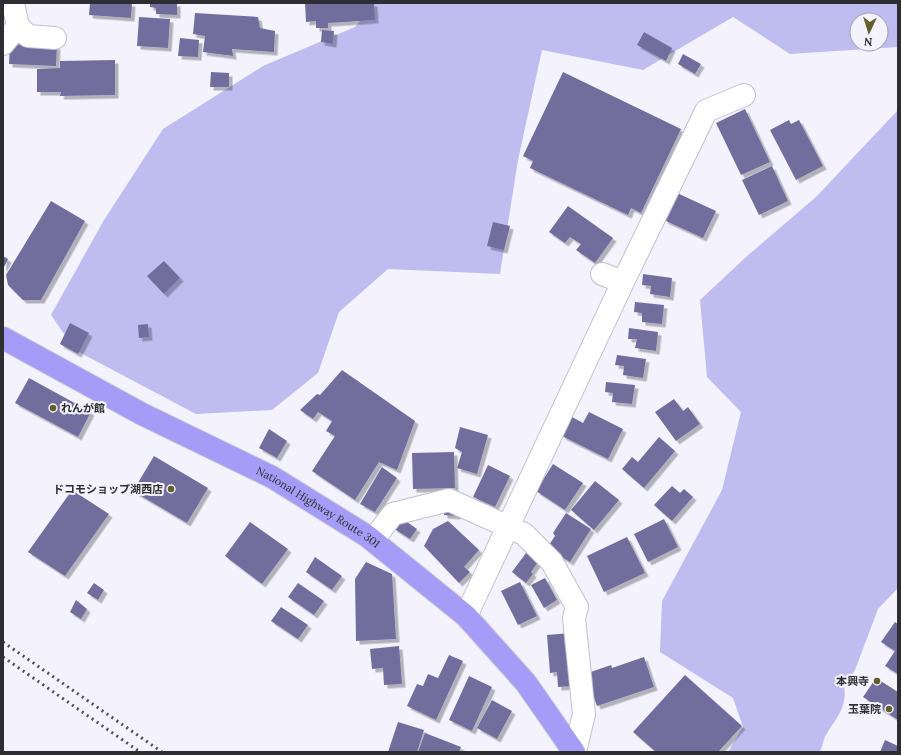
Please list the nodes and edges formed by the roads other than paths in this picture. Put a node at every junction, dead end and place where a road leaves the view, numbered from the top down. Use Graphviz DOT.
graph roads {
  1 [pos="13,3"];
  2 [pos="18,26"];
  3 [pos="55,38"];
  4 [pos="3,44"];
  5 [pos="744,95"];
  6 [pos="602,274"];
  7 [pos="623,282"];
  8 [pos="3,338"];
  9 [pos="509,527"];
  10 [pos="373,540"];
  11 [pos="466,616"];
  12 [pos="575,752"];
  1 -- 2 [label="street"];
  2 -- 3 [label="street"];
  2 -- 4 [label="street"];
  5 -- 7 [label="street"];
  6 -- 7 [label="street"];
  7 -- 9 [label="street"];
  8 -- 10 [label="highway, National Highway Route 301"];
  9 -- 10 [label="street"];
  9 -- 11 [label="street"];
  9 -- 12 [label="street"];
  10 -- 11 [label="highway, National Highway Route 301"];
  11 -- 12 [label="highway, National Highway Route 301"];
}
